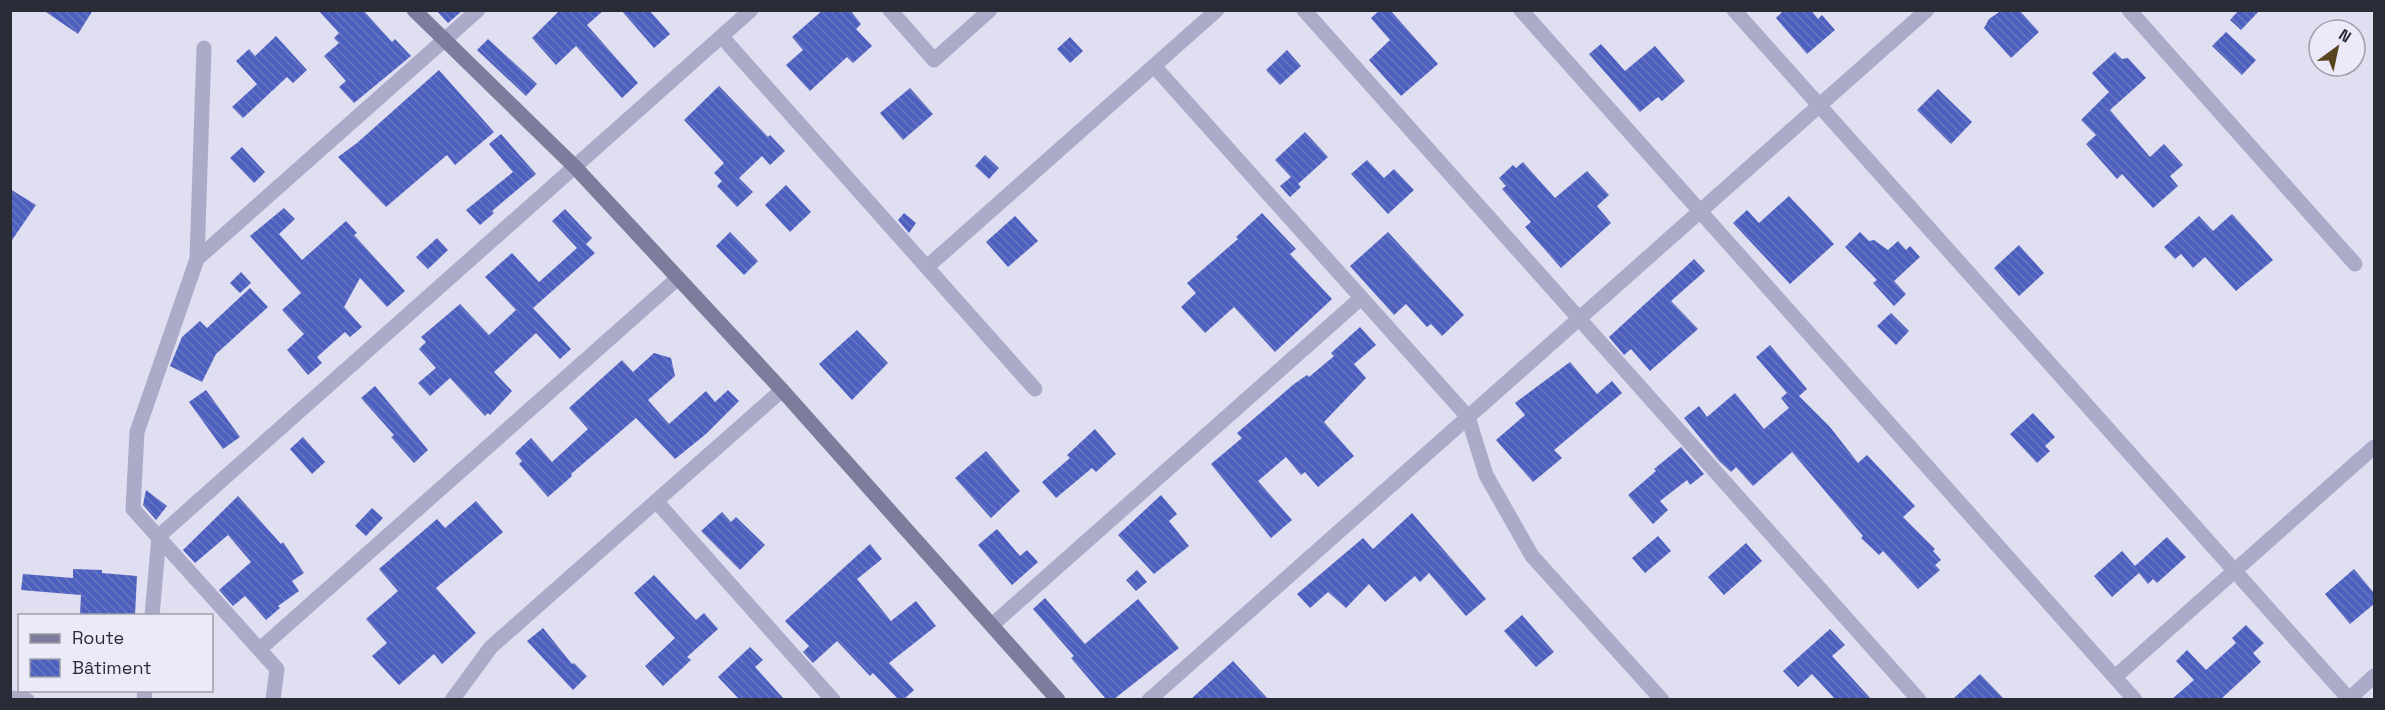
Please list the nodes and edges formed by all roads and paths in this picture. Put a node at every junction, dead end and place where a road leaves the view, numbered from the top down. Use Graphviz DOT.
graph roads {
  1 [pos="414,10"];
  2 [pos="478,10"];
  3 [pos="751,10"];
  4 [pos="890,10"];
  5 [pos="990,10"];
  6 [pos="1216,10"];
  7 [pos="1304,10"];
  8 [pos="1521,10"];
  9 [pos="1734,10"];
  10 [pos="1927,10"];
  11 [pos="2129,10"];
  12 [pos="722,37"];
  13 [pos="445,39"];
  14 [pos="204,48"];
  15 [pos="1154,66"];
  16 [pos="1819,106"];
  17 [pos="575,167"];
  18 [pos="1700,212"];
  19 [pos="197,259"];
  20 [pos="2355,264"];
  21 [pos="927,267"];
  22 [pos="678,278"];
  23 [pos="1361,298"];
  24 [pos="1579,319"];
  25 [pos="1035,388"];
  26 [pos="782,390"];
  27 [pos="1468,417"];
  28 [pos="2374,447"];
  29 [pos="656,501"];
  30 [pos="159,536"];
  31 [pos="2234,571"];
  32 [pos="152,614"];
  33 [pos="992,625"];
  34 [pos="260,649"];
  35 [pos="2374,676"];
  36 [pos="2115,677"];
  37 [pos="10,698"];
  38 [pos="27,699"];
  39 [pos="273,699"];
  40 [pos="452,699"];
  41 [pos="833,699"];
  42 [pos="1058,699"];
  43 [pos="1149,699"];
  44 [pos="1662,699"];
  45 [pos="1919,699"];
  46 [pos="2135,699"];
  47 [pos="2349,699"];
  1 -- 13 [label="main road"];
  2 -- 13 [label="street"];
  3 -- 12 [label="street"];
  4 -- 5 [label="street"];
  6 -- 15 [label="street"];
  7 -- 24 [label="street"];
  8 -- 18 [label="street"];
  9 -- 16 [label="street"];
  10 -- 16 [label="street"];
  11 -- 20 [label="street"];
  12 -- 17 [label="street"];
  12 -- 21 [label="street"];
  13 -- 17 [label="main road"];
  13 -- 19 [label="street"];
  14 -- 19 [label="street"];
  15 -- 21 [label="street"];
  15 -- 23 [label="street"];
  16 -- 18 [label="street"];
  16 -- 31 [label="street"];
  17 -- 22 [label="main road"];
  17 -- 30 [label="street"];
  18 -- 24 [label="street"];
  18 -- 36 [label="street"];
  19 -- 30 [label="street"];
  21 -- 25 [label="street"];
  22 -- 26 [label="main road"];
  22 -- 34 [label="street"];
  23 -- 27 [label="street"];
  23 -- 33 [label="street"];
  24 -- 27 [label="street"];
  24 -- 45 [label="street"];
  26 -- 29 [label="street"];
  26 -- 33 [label="main road"];
  27 -- 43 [label="street"];
  27 -- 44 [label="street"];
  28 -- 31 [label="street"];
  29 -- 40 [label="street"];
  29 -- 41 [label="street"];
  30 -- 32 [label="street"];
  30 -- 34 [label="street"];
  31 -- 36 [label="street"];
  31 -- 47 [label="street"];
  33 -- 42 [label="main road"];
  34 -- 39 [label="street"];
  35 -- 47 [label="street"];
  36 -- 46 [label="street"];
  37 -- 38 [label="street"];
}
